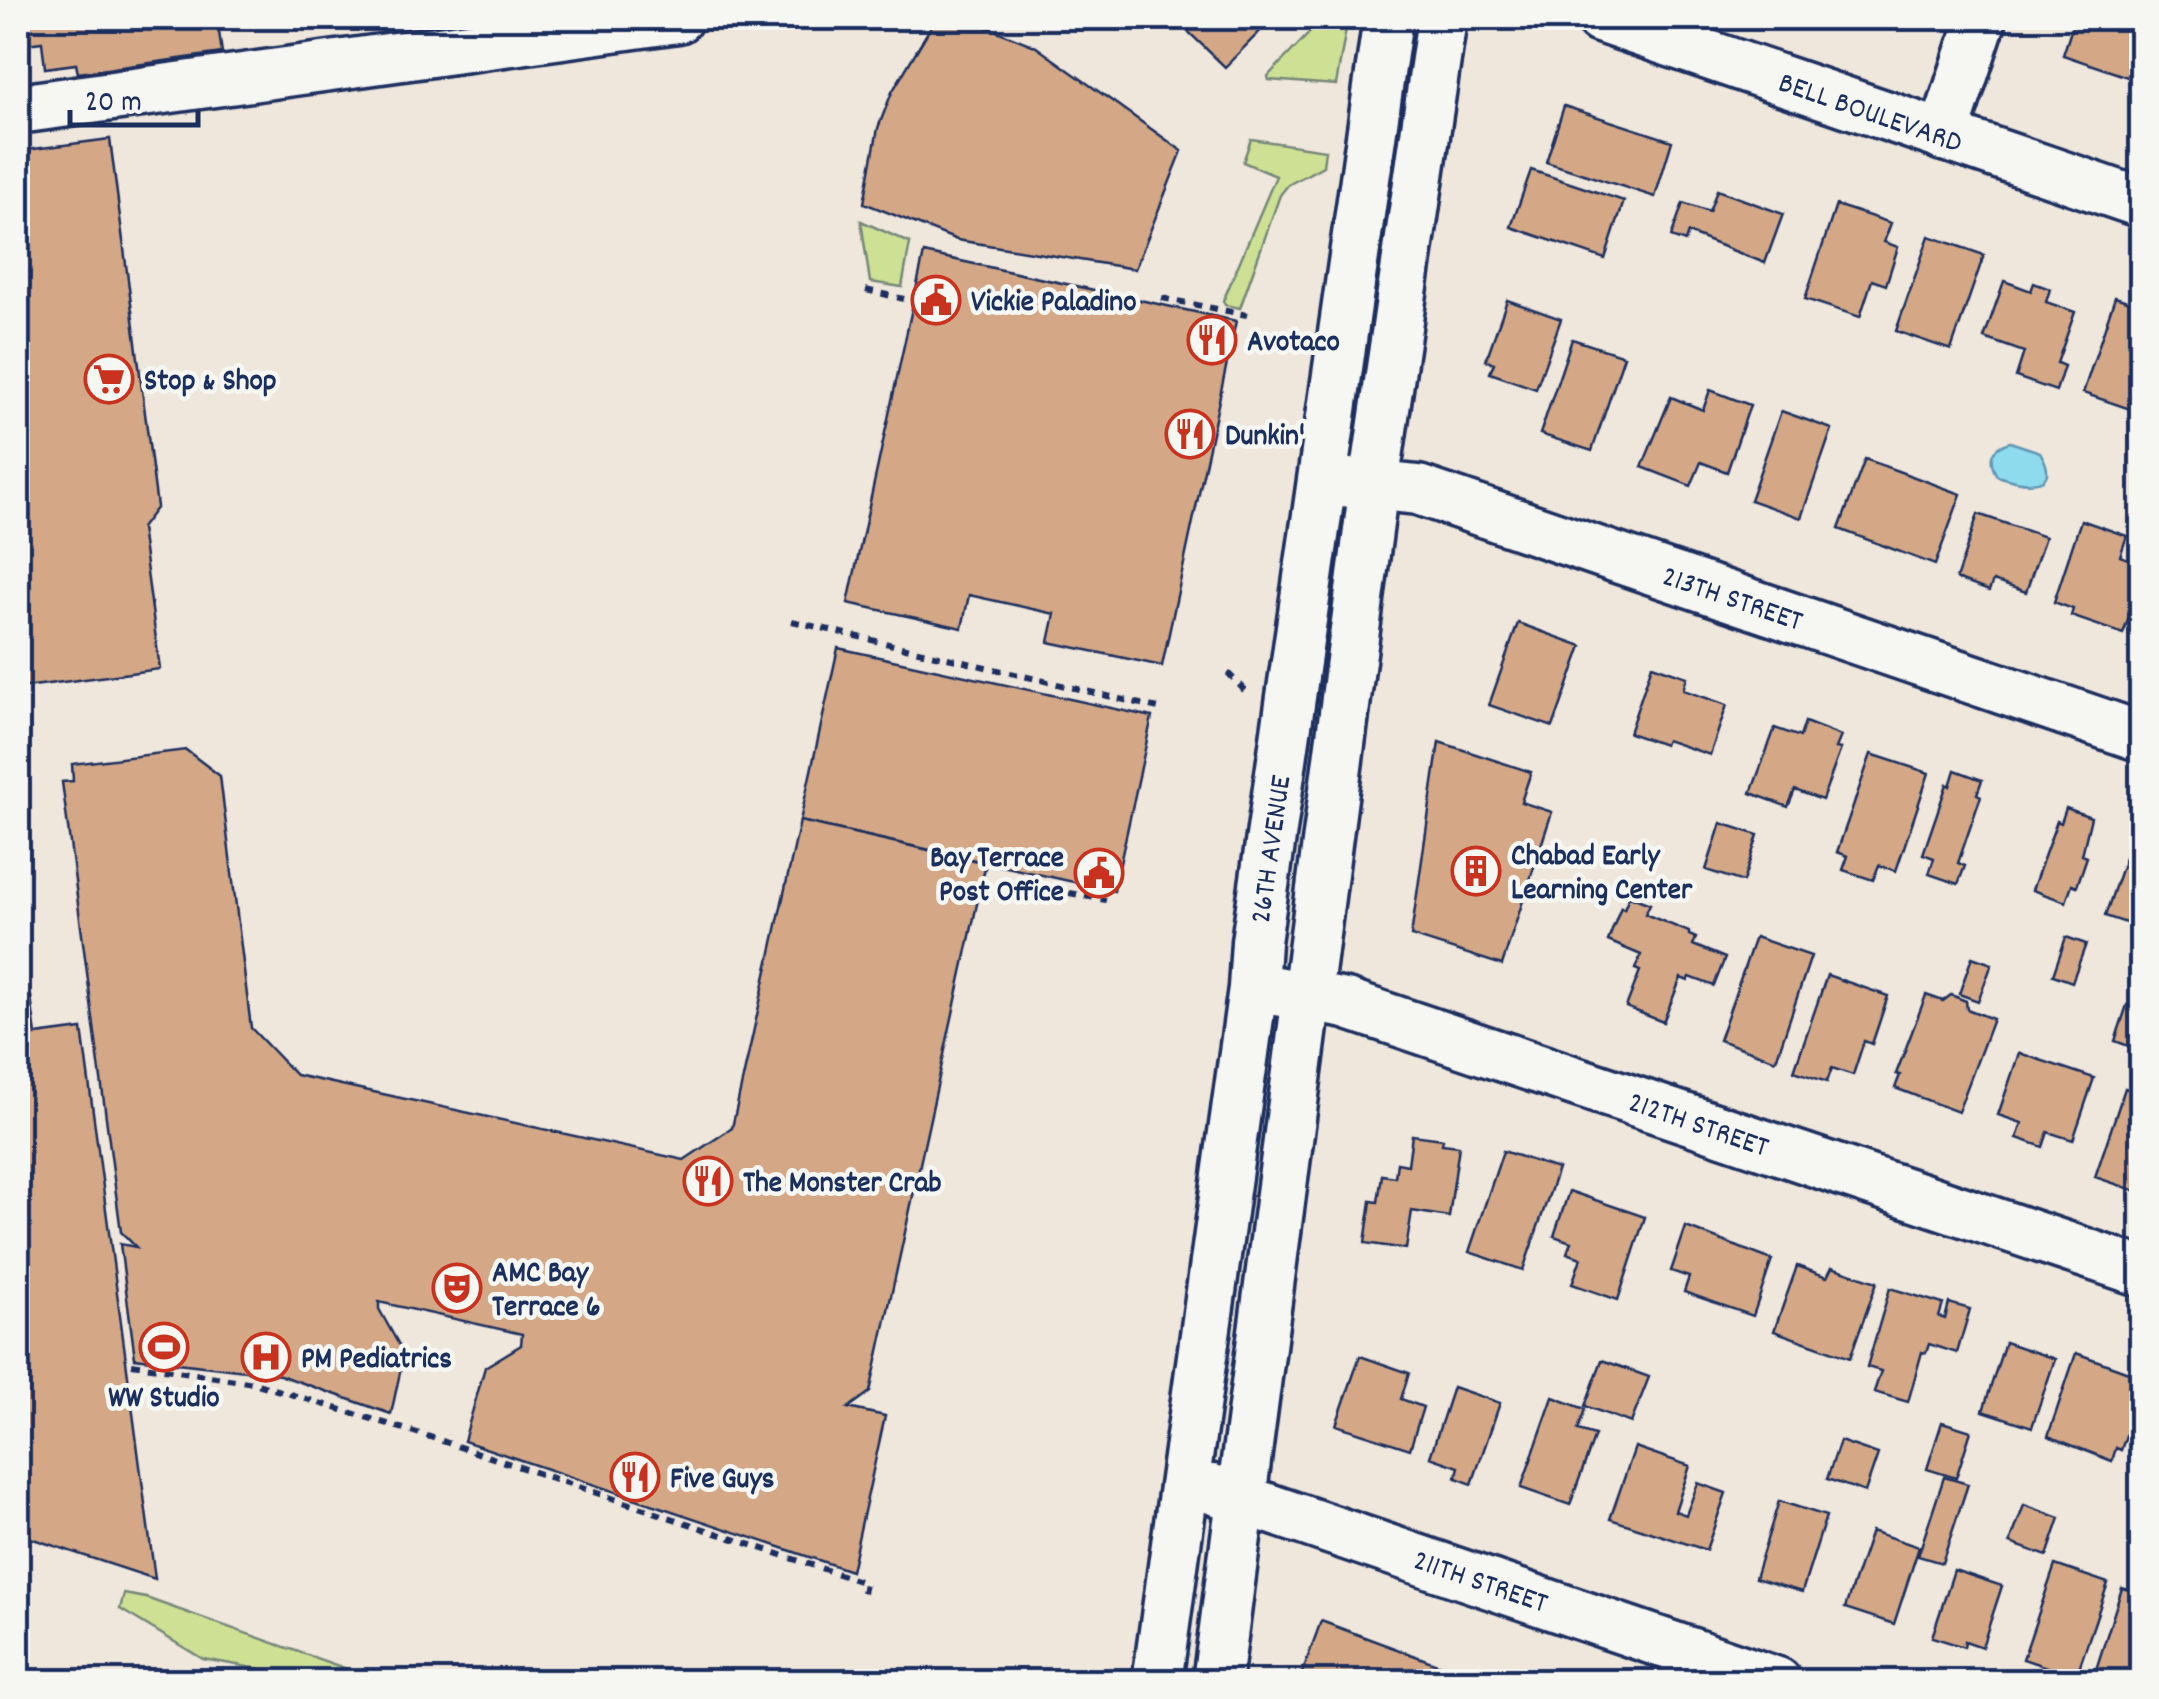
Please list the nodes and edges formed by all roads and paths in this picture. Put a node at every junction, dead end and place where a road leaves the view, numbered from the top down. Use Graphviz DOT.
graph roads {
  1 [pos="678,18"];
  2 [pos="1388,18"];
  3 [pos="1442,18"];
  4 [pos="1600,18"];
  5 [pos="1982,18"];
  6 [pos="18,109"];
  7 [pos="1943,136"];
  8 [pos="2142,203"];
  9 [pos="866,290"];
  10 [pos="1162,298"];
  11 [pos="904,299"];
  12 [pos="1248,314"];
  13 [pos="1320,480"];
  14 [pos="1374,485"];
  15 [pos="792,620"];
  16 [pos="1228,672"];
  17 [pos="1253,700"];
  18 [pos="1158,708"];
  19 [pos="2142,737"];
  20 [pos="1022,884"];
  21 [pos="1106,900"];
  22 [pos="1253,988"];
  23 [pos="1306,995"];
  24 [pos="2142,1272"];
  25 [pos="132,1364"];
  26 [pos="1185,1480"];
  27 [pos="1243,1499"];
  28 [pos="863,1593"];
  29 [pos="1157,1682"];
  30 [pos="1217,1682"];
  31 [pos="1777,1682"];
  1 -- 6 [label="street"];
  2 -- 13 [label="street, 26TH AVENUE"];
  3 -- 14 [label="street, 26TH AVENUE"];
  4 -- 7 [label="street, BELL BOULEVARD"];
  5 -- 7 [label="street"];
  7 -- 8 [label="street, BELL BOULEVARD"];
  9 -- 11 [label="path"];
  10 -- 12 [label="path"];
  13 -- 14 [label="street, 213TH STREET"];
  13 -- 22 [label="street, 26TH AVENUE"];
  14 -- 19 [label="street, 213TH STREET"];
  14 -- 23 [label="street, 26TH AVENUE"];
  15 -- 18 [label="path"];
  16 -- 17 [label="path"];
  20 -- 21 [label="path"];
  22 -- 23 [label="street, 212TH STREET"];
  22 -- 26 [label="street, 26TH AVENUE"];
  23 -- 24 [label="street, 212TH STREET"];
  23 -- 27 [label="street, 26TH AVENUE"];
  25 -- 28 [label="path"];
  26 -- 27 [label="street, 211TH STREET"];
  26 -- 29 [label="street, 26TH AVENUE"];
  27 -- 30 [label="street, 26TH AVENUE"];
  27 -- 31 [label="street, 211TH STREET"];
}
